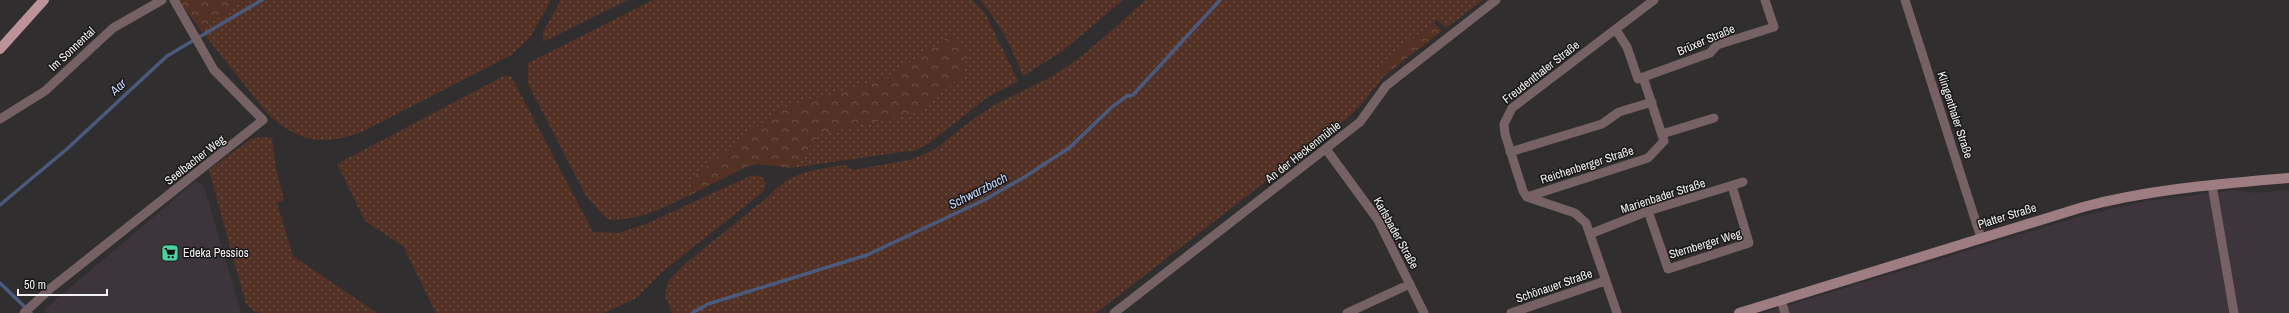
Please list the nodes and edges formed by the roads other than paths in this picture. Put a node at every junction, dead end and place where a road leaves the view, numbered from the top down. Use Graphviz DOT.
graph roads {
  1 [pos="44,0"];
  2 [pos="162,0"];
  3 [pos="174,0"];
  4 [pos="1496,0"];
  5 [pos="1654,0"];
  6 [pos="1765,0"];
  7 [pos="1905,0"];
  8 [pos="1616,30"];
  9 [pos="0,49"];
  10 [pos="1644,77"];
  11 [pos="1652,102"];
  12 [pos="1714,118"];
  13 [pos="0,119"];
  14 [pos="1662,134"];
  15 [pos="1326,149"];
  16 [pos="1510,152"];
  17 [pos="2289,178"];
  18 [pos="1743,182"];
  19 [pos="2212,184"];
  20 [pos="1732,186"];
  21 [pos="1527,196"];
  22 [pos="1648,211"];
  23 [pos="1590,234"];
  24 [pos="1981,238"];
  25 [pos="1605,281"];
  26 [pos="1410,284"];
  27 [pos="1781,300"];
  28 [pos="24,313"];
  29 [pos="1114,313"];
  30 [pos="1347,313"];
  31 [pos="1424,313"];
  32 [pos="1511,313"];
  33 [pos="1617,313"];
  34 [pos="1739,313"];
  35 [pos="1785,313"];
  36 [pos="2234,313"];
  1 -- 9 [label="main road"];
  2 -- 13 [label="street, Im Sonnental"];
  3 -- 28 [label="street, Seelbacher Weg"];
  4 -- 15 [label="street, An der Heckenmühle"];
  5 -- 8 [label="street, Freudenthaler Straße"];
  6 -- 10 [label="street, Brüxer Straße"];
  7 -- 24 [label="street, Klingenthaler Straße"];
  8 -- 10 [label="street"];
  8 -- 16 [label="street, Freudenthaler Straße"];
  10 -- 11 [label="street"];
  11 -- 14 [label="street"];
  11 -- 16 [label="street"];
  12 -- 14 [label="street"];
  14 -- 21 [label="street, Reichenberger Straße"];
  15 -- 26 [label="street, Karlsbader Straße"];
  15 -- 29 [label="street, An der Heckenmühle"];
  16 -- 21 [label="street, Freudenthaler Straße"];
  17 -- 19 [label="main road, Platter Straße"];
  18 -- 20 [label="street, Marienbader Straße"];
  19 -- 24 [label="main road, Platter Straße"];
  19 -- 36 [label="street"];
  20 -- 22 [label="street, Marienbader Straße"];
  20 -- 22 [label="street, Sternberger Weg"];
  21 -- 23 [label="street"];
  22 -- 23 [label="street, Marienbader Straße"];
  23 -- 25 [label="street"];
  24 -- 27 [label="main road, Platter Straße"];
  25 -- 32 [label="street, Schönauer Straße"];
  25 -- 33 [label="street"];
  26 -- 30 [label="street"];
  26 -- 31 [label="street, Karlsbader Straße"];
  27 -- 34 [label="main road, Platter Straße"];
  27 -- 35 [label="street"];
}
